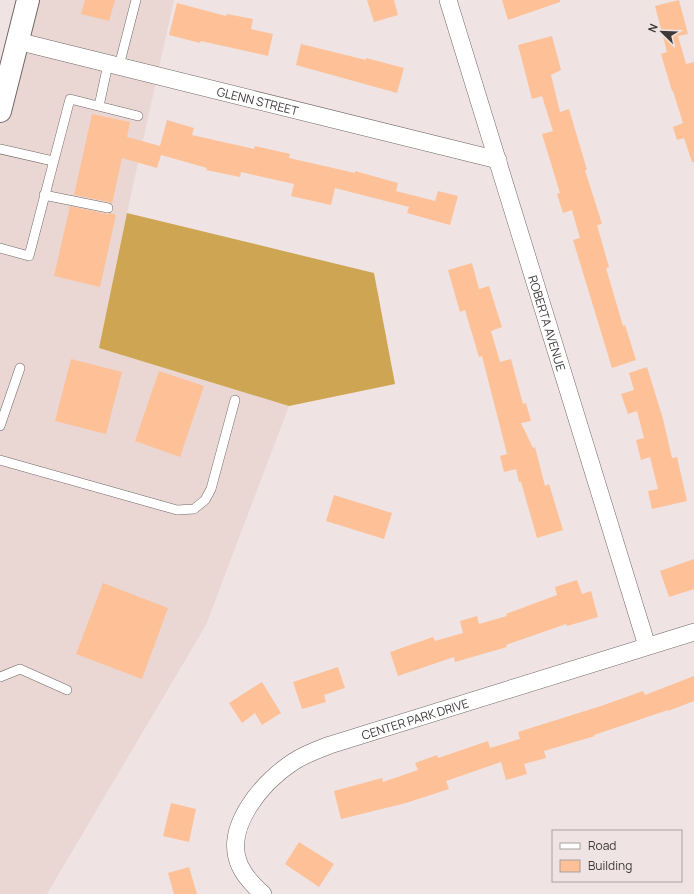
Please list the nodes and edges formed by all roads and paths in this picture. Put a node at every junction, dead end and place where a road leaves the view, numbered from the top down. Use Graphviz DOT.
graph roads {
  1 [pos="28,0"];
  2 [pos="136,0"];
  3 [pos="448,0"];
  4 [pos="17,41"];
  5 [pos="114,65"];
  6 [pos="99,106"];
  7 [pos="0,111"];
  8 [pos="138,116"];
  9 [pos="0,148"];
  10 [pos="498,160"];
  11 [pos="53,161"];
  12 [pos="44,195"];
  13 [pos="108,208"];
  14 [pos="0,248"];
  15 [pos="20,368"];
  16 [pos="235,400"];
  17 [pos="0,426"];
  18 [pos="0,460"];
  19 [pos="694,632"];
  20 [pos="647,646"];
  21 [pos="0,677"];
  22 [pos="67,690"];
  23 [pos="263,894"];
  1 -- 4 [label="main road"];
  2 -- 5 [label="lane"];
  3 -- 10 [label="street, ROBERTA AVENUE"];
  4 -- 5 [label="street, GLENN STREET"];
  4 -- 7 [label="main road"];
  5 -- 6 [label="lane"];
  5 -- 10 [label="street, GLENN STREET"];
  6 -- 8 [label="lane"];
  6 -- 11 [label="lane"];
  9 -- 11 [label="lane"];
  10 -- 20 [label="street, ROBERTA AVENUE"];
  11 -- 12 [label="lane"];
  12 -- 13 [label="lane"];
  12 -- 14 [label="lane"];
  15 -- 17 [label="lane"];
  16 -- 18 [label="lane"];
  19 -- 20 [label="street, CENTER PARK DRIVE"];
  20 -- 23 [label="street, CENTER PARK DRIVE"];
  21 -- 22 [label="lane"];
}
